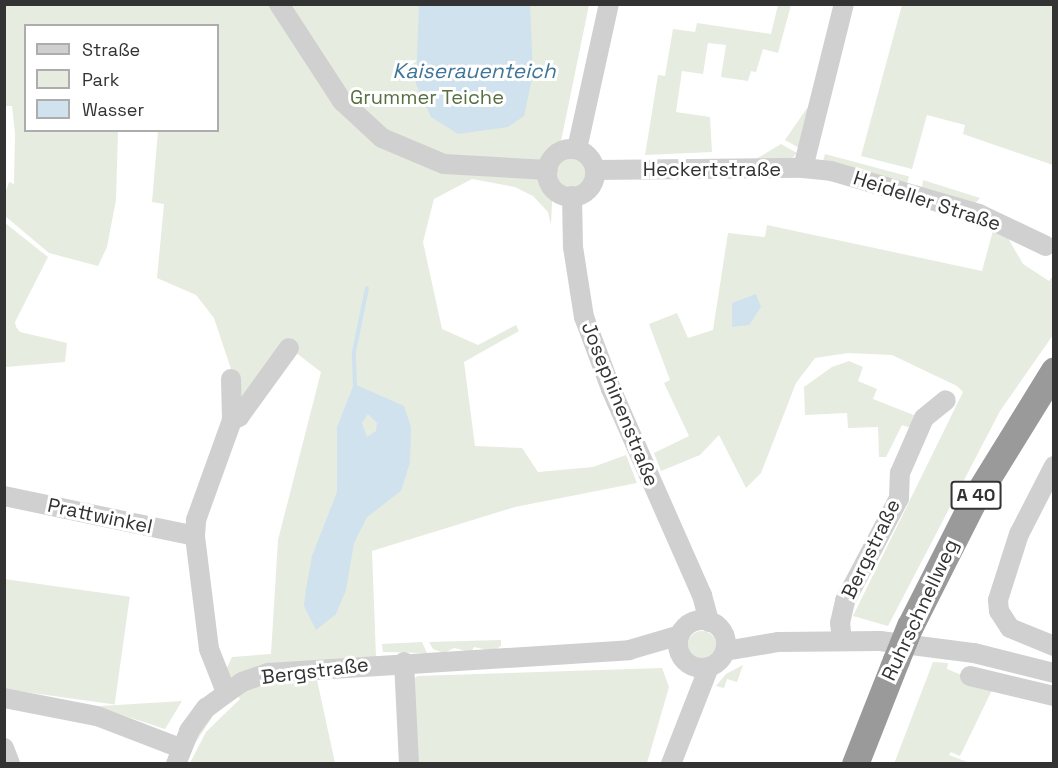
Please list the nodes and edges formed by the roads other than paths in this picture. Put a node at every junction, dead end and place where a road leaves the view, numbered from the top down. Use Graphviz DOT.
graph roads {
  1 [pos="279,4"];
  2 [pos="609,4"];
  3 [pos="844,4"];
  4 [pos="577,149"];
  5 [pos="803,168"];
  6 [pos="548,170"];
  7 [pos="595,170"];
  8 [pos="572,196"];
  9 [pos="1046,246"];
  10 [pos="289,348"];
  11 [pos="1053,370"];
  12 [pos="231,379"];
  13 [pos="946,400"];
  14 [pos="1053,403"];
  15 [pos="232,420"];
  16 [pos="1053,466"];
  17 [pos="4,496"];
  18 [pos="195,536"];
  19 [pos="688,570"];
  20 [pos="920,628"];
  21 [pos="685,629"];
  22 [pos="719,635"];
  23 [pos="842,640"];
  24 [pos="1053,646"];
  25 [pos="629,650"];
  26 [pos="686,661"];
  27 [pos="905,661"];
  28 [pos="404,662"];
  29 [pos="709,667"];
  30 [pos="1053,673"];
  31 [pos="970,676"];
  32 [pos="226,692"];
  33 [pos="1053,696"];
  34 [pos="4,698"];
  35 [pos="681,732"];
  36 [pos="4,748"];
  37 [pos="178,756"];
  38 [pos="10,764"];
  39 [pos="409,764"];
  40 [pos="671,764"];
  41 [pos="855,764"];
  42 [pos="874,764"];
  1 -- 6 [label="street"];
  2 -- 4 [label="street"];
  3 -- 5 [label="street, Heckertstraße"];
  4 -- 6 [label="street"];
  4 -- 7 [label="street"];
  5 -- 7 [label="street, Heckertstraße"];
  5 -- 9 [label="street, Heideller Straße"];
  6 -- 8 [label="street"];
  7 -- 8 [label="street"];
  8 -- 19 [label="street, Josephinenstraße"];
  10 -- 15 [label="street"];
  11 -- 20 [label="highway, Ruhrschnellweg / A 40"];
  12 -- 15 [label="street"];
  13 -- 23 [label="street, Bergstraße"];
  14 -- 20 [label="highway, Ruhrschnellweg / A 40"];
  15 -- 18 [label="street"];
  16 -- 24 [label="street"];
  17 -- 18 [label="street, Prattwinkel"];
  18 -- 32 [label="street"];
  19 -- 21 [label="street, Josephinenstraße"];
  19 -- 22 [label="street, Josephinenstraße"];
  20 -- 27 [label="highway, Ruhrschnellweg / A 40, bridge"];
  21 -- 22 [label="street, Bergstraße"];
  21 -- 25 [label="street, Bergstraße"];
  21 -- 26 [label="street"];
  22 -- 23 [label="street, Bergstraße"];
  22 -- 29 [label="street"];
  23 -- 30 [label="street, Bergstraße"];
  25 -- 26 [label="street, Bergstraße"];
  25 -- 28 [label="street, Bergstraße"];
  26 -- 29 [label="street, Bergstraße"];
  26 -- 35 [label="street"];
  27 -- 41 [label="highway, Ruhrschnellweg / A 40"];
  27 -- 42 [label="highway, Ruhrschnellweg / A 40"];
  28 -- 32 [label="street, Bergstraße"];
  28 -- 39 [label="street"];
  29 -- 35 [label="street"];
  31 -- 33 [label="street"];
  32 -- 37 [label="street, Bergstraße"];
  34 -- 37 [label="street, Bergstraße"];
  35 -- 40 [label="street"];
  36 -- 38 [label="street"];
}
